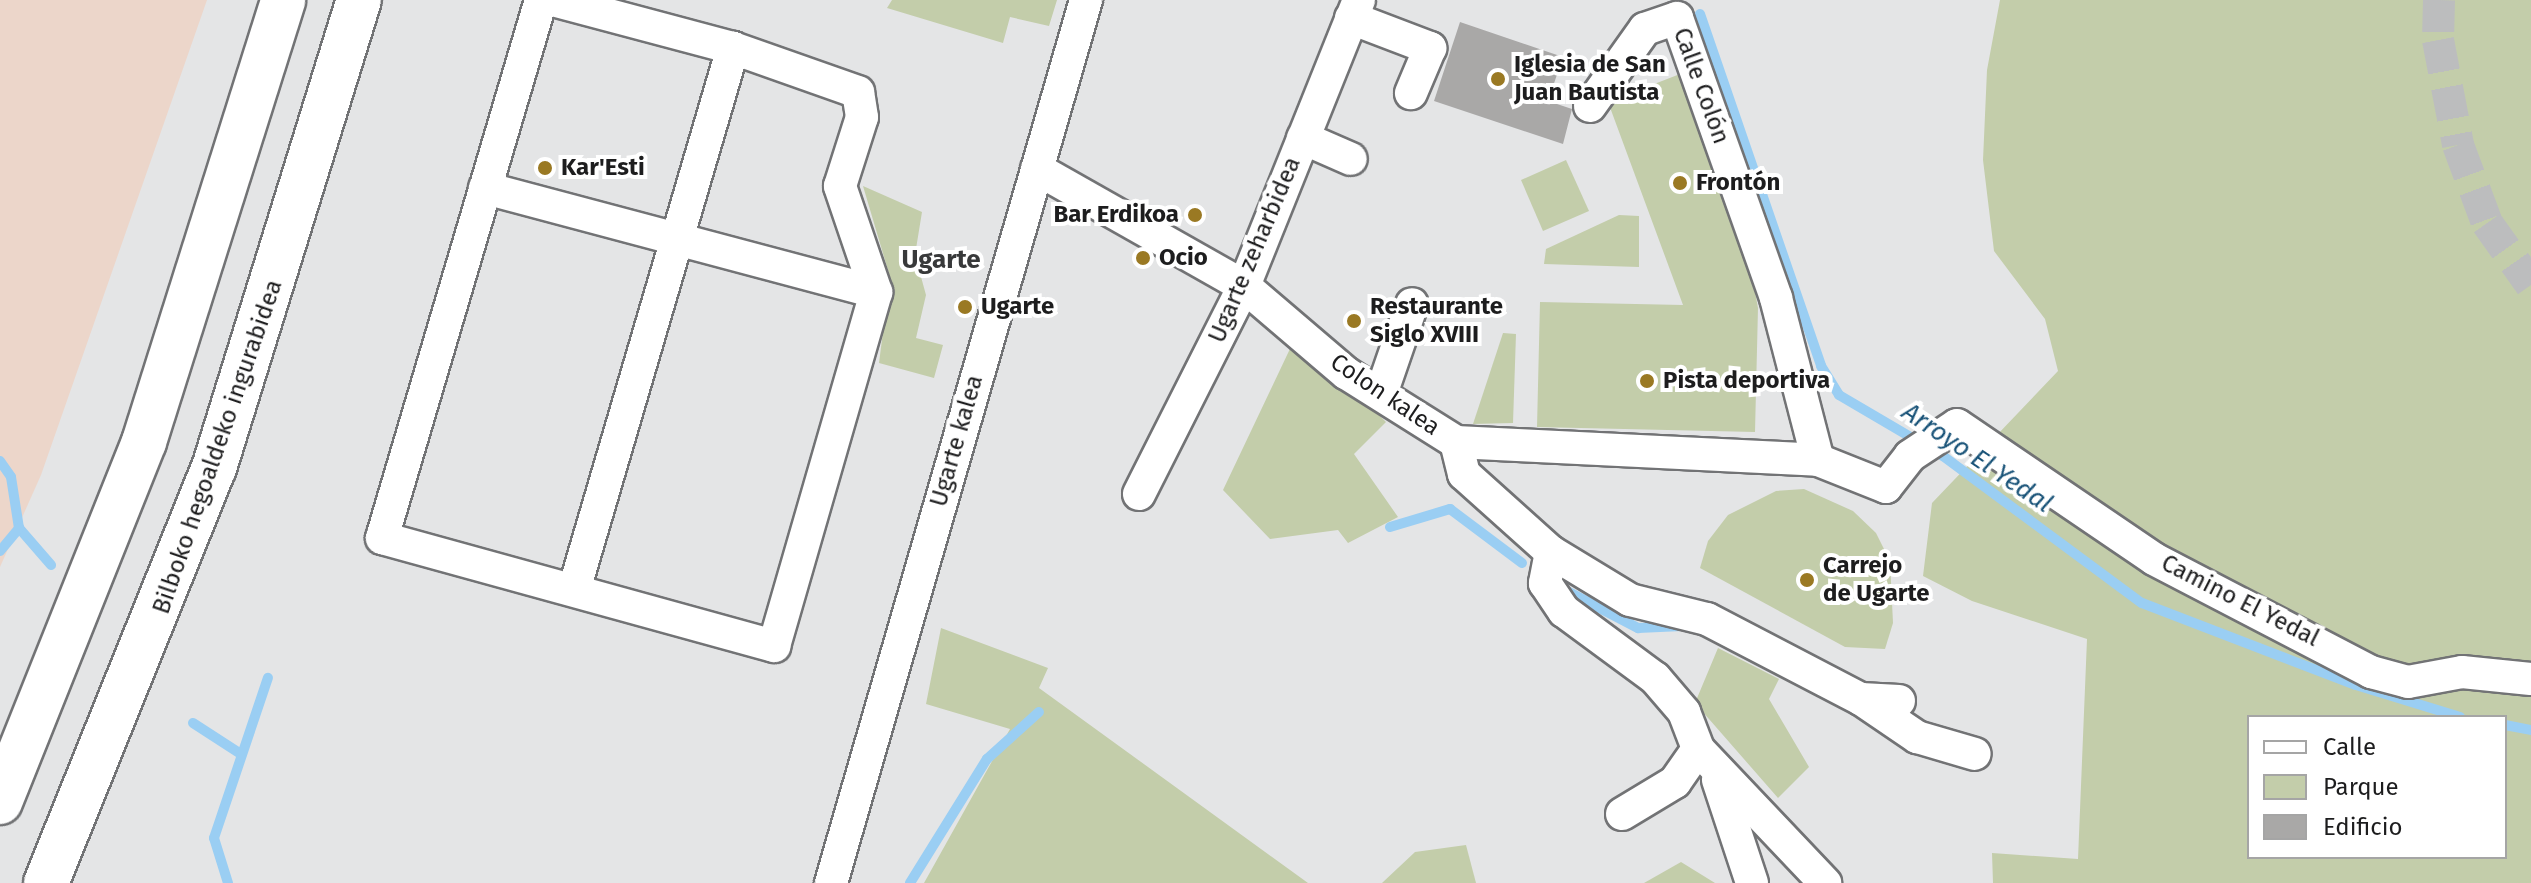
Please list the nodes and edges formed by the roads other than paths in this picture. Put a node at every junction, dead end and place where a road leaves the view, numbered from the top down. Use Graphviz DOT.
graph roads {
  1 [pos="283,0"];
  2 [pos="359,0"];
  3 [pos="384,0"];
  4 [pos="541,0"];
  5 [pos="553,0"];
  6 [pos="1086,0"];
  7 [pos="1355,9"];
  8 [pos="733,48"];
  9 [pos="1411,93"];
  10 [pos="1590,106"];
  11 [pos="1303,138"];
  12 [pos="1351,159"];
  13 [pos="1037,169"];
  14 [pos="485,188"];
  15 [pos="300,201"];
  16 [pos="678,237"];
  17 [pos="1244,286"];
  18 [pos="876,292"];
  19 [pos="1412,304"];
  20 [pos="1381,394"];
  21 [pos="1456,442"];
  22 [pos="1923,447"];
  23 [pos="1818,460"];
  24 [pos="1139,494"];
  25 [pos="1551,552"];
  26 [pos="574,590"];
  27 [pos="2531,679"];
  28 [pos="1861,699"];
  29 [pos="1899,701"];
  30 [pos="1975,754"];
  31 [pos="1706,759"];
  32 [pos="0,802"];
  33 [pos="1622,814"];
  34 [pos="46,883"];
  35 [pos="831,883"];
  36 [pos="1752,883"];
  37 [pos="1825,883"];
  1 -- 32 [label="highway"];
  2 -- 15 [label="highway, Bilboko hegoaldeko ingurabidea"];
  3 -- 15 [label="highway"];
  4 -- 14 [label="street"];
  5 -- 8 [label="street"];
  6 -- 13 [label="street, Ugarte kalea"];
  7 -- 9 [label="street"];
  7 -- 11 [label="street, Ugarte zeharbidea"];
  8 -- 16 [label="street"];
  8 -- 18 [label="street"];
  10 -- 23 [label="street, Calle Colón"];
  11 -- 12 [label="street"];
  11 -- 17 [label="street, Ugarte zeharbidea"];
  13 -- 17 [label="street, Colon kalea"];
  13 -- 35 [label="street, Ugarte kalea"];
  14 -- 16 [label="street"];
  14 -- 26 [label="street"];
  15 -- 34 [label="highway, Bilboko hegoaldeko ingurabidea"];
  16 -- 18 [label="street"];
  16 -- 26 [label="street"];
  17 -- 20 [label="street, Colon kalea"];
  17 -- 24 [label="street, Ugarte zeharbidea"];
  18 -- 26 [label="street"];
  19 -- 20 [label="street"];
  20 -- 21 [label="street, Colon kalea"];
  21 -- 23 [label="street, Colon kalea"];
  21 -- 25 [label="street"];
  22 -- 23 [label="street, Colon kalea"];
  22 -- 27 [label="street, Camino El Yedal"];
  25 -- 28 [label="street"];
  25 -- 31 [label="street"];
  28 -- 29 [label="street"];
  28 -- 30 [label="street"];
  31 -- 33 [label="street"];
  31 -- 36 [label="street"];
  31 -- 37 [label="street"];
}
